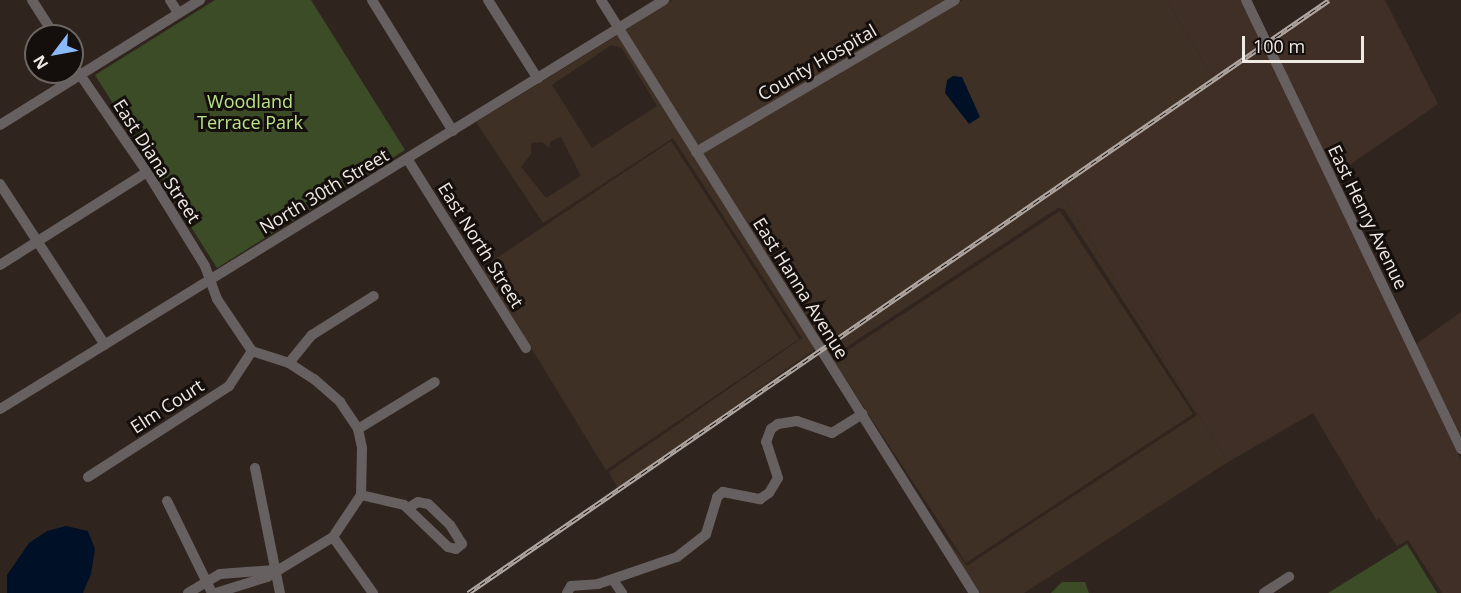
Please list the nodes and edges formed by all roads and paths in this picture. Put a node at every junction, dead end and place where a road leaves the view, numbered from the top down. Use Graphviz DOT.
graph roads {
  1 [pos="32,0"];
  2 [pos="170,0"];
  3 [pos="200,0"];
  4 [pos="372,0"];
  5 [pos="488,0"];
  6 [pos="602,0"];
  7 [pos="664,0"];
  8 [pos="955,0"];
  9 [pos="1246,0"];
  10 [pos="178,13"];
  11 [pos="47,24"];
  12 [pos="620,29"];
  13 [pos="84,72"];
  14 [pos="538,79"];
  15 [pos="84,81"];
  16 [pos="66,84"];
  17 [pos="0,125"];
  18 [pos="453,131"];
  19 [pos="696,152"];
  20 [pos="408,159"];
  21 [pos="147,172"];
  22 [pos="0,184"];
  23 [pos="38,240"];
  24 [pos="0,265"];
  25 [pos="210,281"];
  26 [pos="374,296"];
  27 [pos="105,345"];
  28 [pos="526,348"];
  29 [pos="252,351"];
  30 [pos="289,363"];
  31 [pos="435,382"];
  32 [pos="0,410"];
  33 [pos="862,414"];
  34 [pos="358,429"];
  35 [pos="1461,449"];
  36 [pos="255,468"];
  37 [pos="88,477"];
  38 [pos="362,495"];
  39 [pos="167,501"];
  40 [pos="408,508"];
  41 [pos="333,537"];
  42 [pos="275,570"];
  43 [pos="1289,577"];
  44 [pos="206,580"];
  45 [pos="613,580"];
  46 [pos="188,593"];
  47 [pos="214,593"];
  48 [pos="280,593"];
  49 [pos="373,593"];
  50 [pos="567,593"];
  51 [pos="621,593"];
  52 [pos="974,593"];
  53 [pos="1264,593"];
  1 -- 11 [label="street"];
  2 -- 10 [label="street"];
  3 -- 10 [label="street"];
  4 -- 18 [label="street"];
  5 -- 14 [label="street"];
  6 -- 12 [label="street, East Hanna Avenue"];
  7 -- 12 [label="street, North 30th Street"];
  8 -- 19 [label="street, County Hospital"];
  9 -- 35 [label="street, East Henry Avenue"];
  10 -- 13 [label="street"];
  12 -- 14 [label="street, North 30th Street"];
  12 -- 19 [label="street, East Hanna Avenue"];
  14 -- 18 [label="street, North 30th Street"];
  15 -- 21 [label="street, East Diana Street"];
  16 -- 17 [label="street"];
  18 -- 20 [label="street, North 30th Street"];
  19 -- 33 [label="street, East Hanna Avenue"];
  20 -- 25 [label="street, North 30th Street"];
  20 -- 28 [label="street, East North Street"];
  21 -- 23 [label="street"];
  21 -- 25 [label="street, East Diana Street"];
  22 -- 23 [label="street"];
  23 -- 24 [label="street"];
  23 -- 27 [label="street"];
  25 -- 27 [label="street, North 30th Street"];
  25 -- 29 [label="street, East Diana Street"];
  26 -- 30 [label="street"];
  27 -- 32 [label="street, North 30th Street"];
  29 -- 30 [label="street"];
  29 -- 37 [label="street, Elm Court"];
  30 -- 34 [label="street"];
  31 -- 34 [label="street"];
  33 -- 45 [label="street"];
  33 -- 52 [label="street, East Hanna Avenue"];
  34 -- 38 [label="street"];
  36 -- 42 [label="street"];
  38 -- 40 [label="street"];
  38 -- 41 [label="street"];
  39 -- 44 [label="street"];
  40 -- 40 [label="street"];
  41 -- 42 [label="street"];
  41 -- 49 [label="street"];
  42 -- 44 [label="street"];
  42 -- 47 [label="street"];
  42 -- 48 [label="street"];
  43 -- 53 [label="street"];
  44 -- 46 [label="street"];
  44 -- 47 [label="street"];
  45 -- 50 [label="street"];
  45 -- 51 [label="street"];
}
